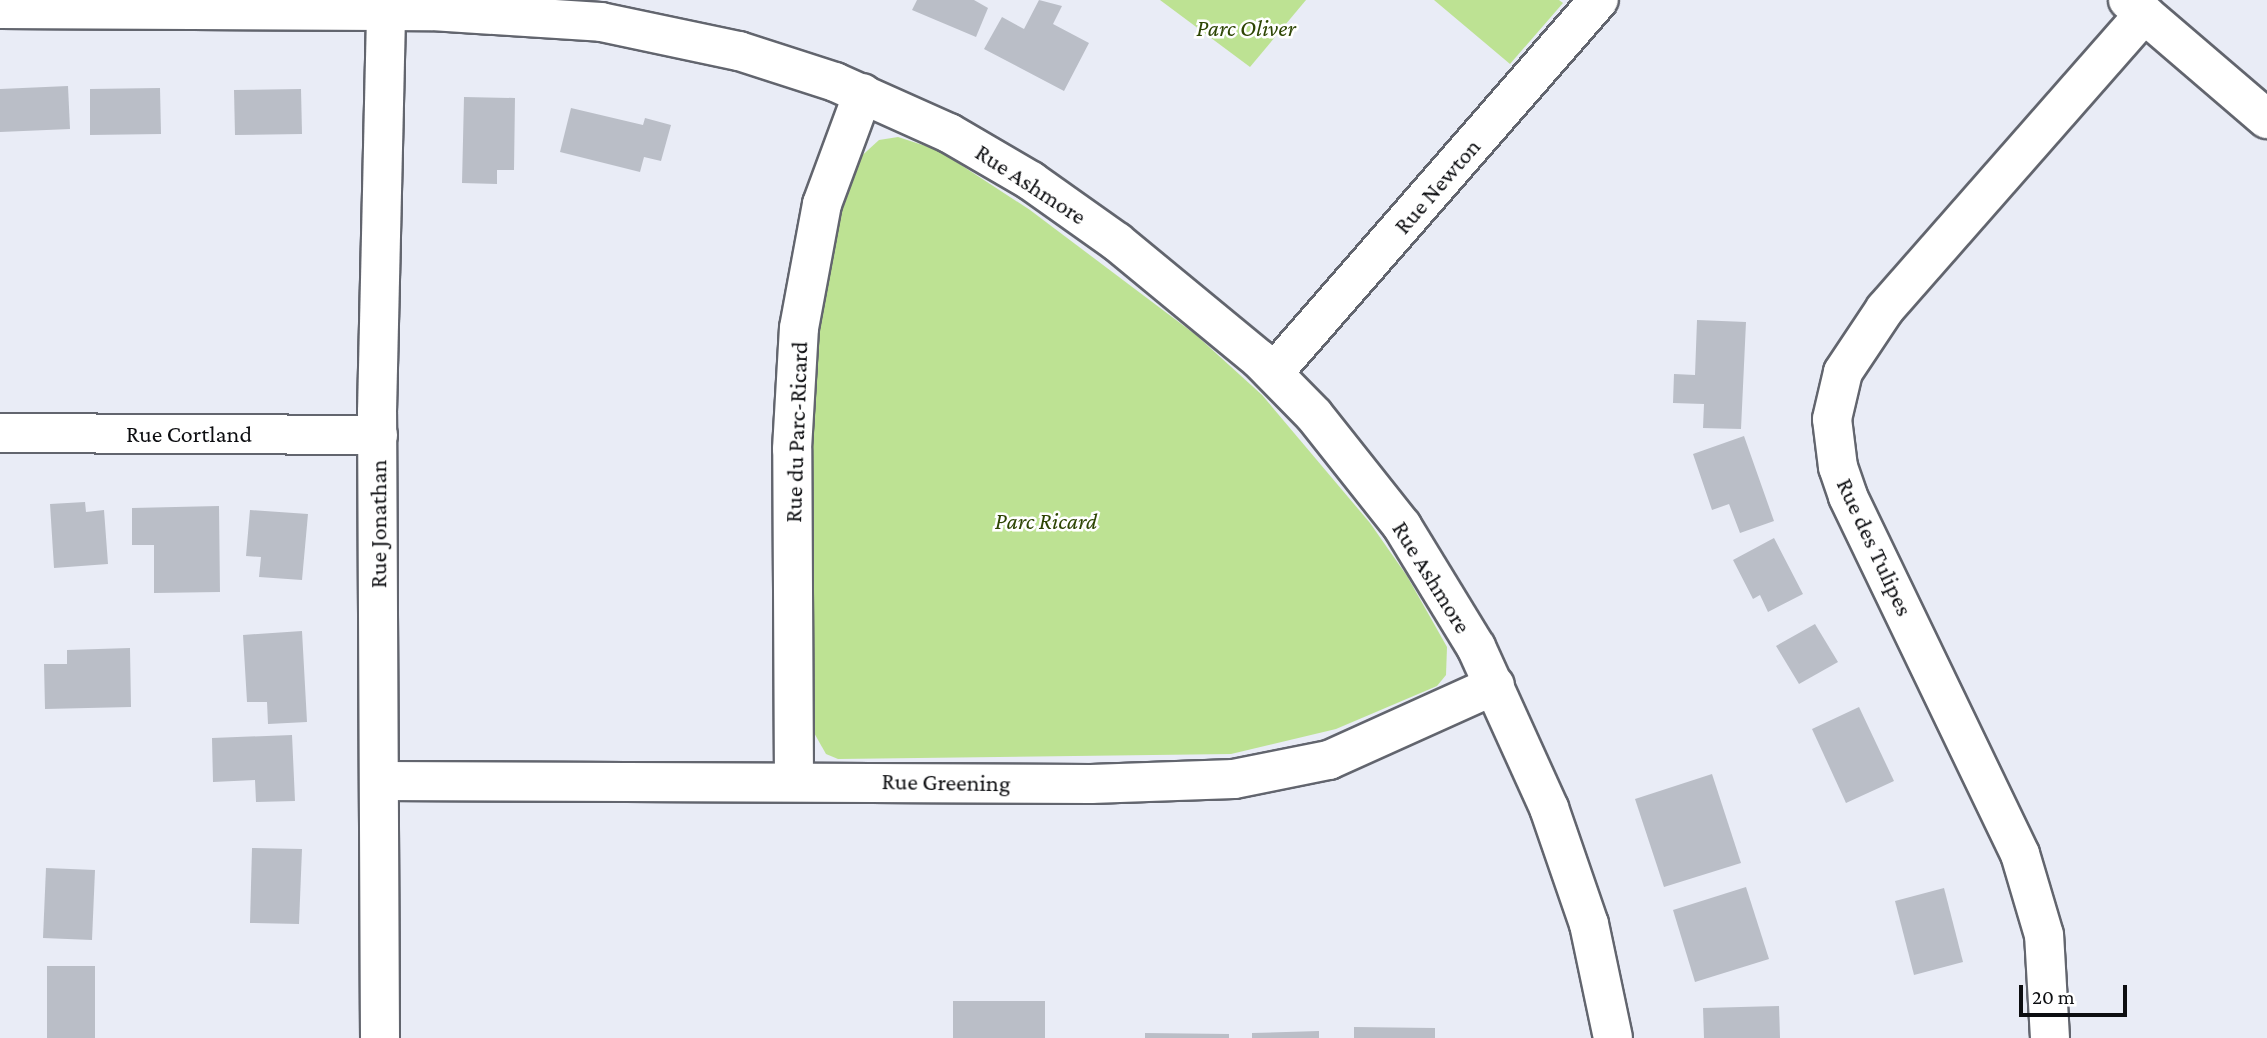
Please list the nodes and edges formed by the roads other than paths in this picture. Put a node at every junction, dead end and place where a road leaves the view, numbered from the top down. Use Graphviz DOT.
graph roads {
  1 [pos="1599,0"];
  2 [pos="2136,7"];
  3 [pos="0,9"];
  4 [pos="386,10"];
  5 [pos="863,93"];
  6 [pos="2267,119"];
  7 [pos="1274,373"];
  8 [pos="0,433"];
  9 [pos="378,435"];
  10 [pos="1495,685"];
  11 [pos="380,781"];
  12 [pos="794,781"];
  13 [pos="380,1038"];
  14 [pos="1613,1038"];
  15 [pos="2050,1038"];
  1 -- 7 [label="street, Rue Newton"];
  2 -- 6 [label="street"];
  2 -- 15 [label="street, Rue des Tulipes"];
  3 -- 4 [label="street, Rue Ashmore"];
  4 -- 5 [label="street, Rue Ashmore"];
  4 -- 9 [label="street, Rue Jonathan"];
  5 -- 7 [label="street, Rue Ashmore"];
  5 -- 12 [label="street, Rue du Parc-Ricard"];
  7 -- 10 [label="street, Rue Ashmore"];
  8 -- 9 [label="street, Rue Cortland"];
  9 -- 11 [label="street, Rue Jonathan"];
  10 -- 12 [label="street, Rue Greening"];
  10 -- 14 [label="street, Rue Ashmore"];
  11 -- 12 [label="street, Rue Greening"];
  11 -- 13 [label="street, Rue Jonathan"];
}
